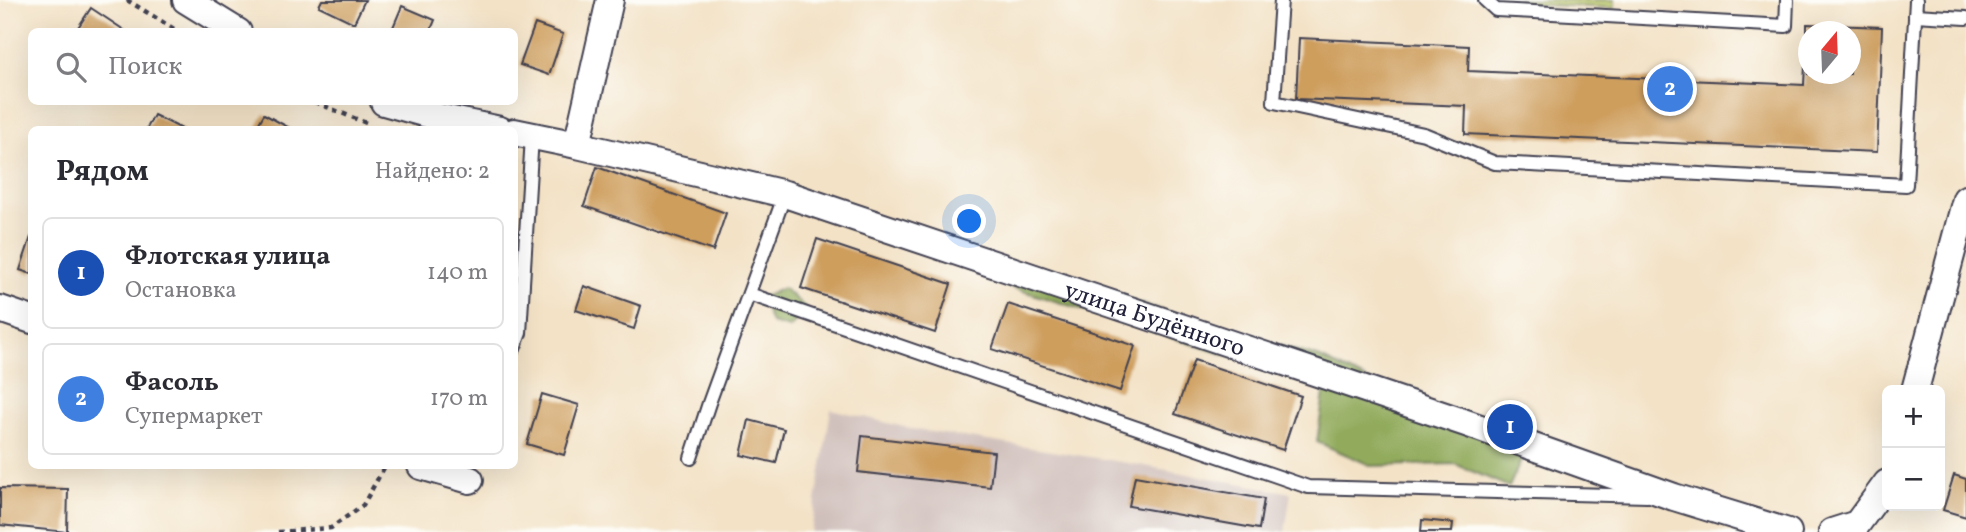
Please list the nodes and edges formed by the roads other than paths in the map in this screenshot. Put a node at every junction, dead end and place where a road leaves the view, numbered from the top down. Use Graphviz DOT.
graph roads {
  1 [pos="186,0"];
  2 [pos="610,0"];
  3 [pos="1281,0"];
  4 [pos="1485,0"];
  5 [pos="1787,0"];
  6 [pos="1916,0"];
  7 [pos="1915,15"];
  8 [pos="1966,18"];
  9 [pos="231,28"];
  10 [pos="395,105"];
  11 [pos="481,126"];
  12 [pos="523,134"];
  13 [pos="577,145"];
  14 [pos="785,194"];
  15 [pos="1966,200"];
  16 [pos="749,294"];
  17 [pos="0,309"];
  18 [pos="28,319"];
  19 [pos="518,338"];
  20 [pos="1916,385"];
  21 [pos="691,458"];
  22 [pos="443,469"];
  23 [pos="472,473"];
  24 [pos="1882,490"];
  25 [pos="1674,497"];
  26 [pos="1788,532"];
  27 [pos="1832,532"];
  1 -- 9 [label="street"];
  2 -- 13 [label="street"];
  3 -- 7 [label="lane"];
  4 -- 5 [label="lane"];
  6 -- 7 [label="lane"];
  7 -- 8 [label="lane"];
  10 -- 11 [label="street"];
  12 -- 13 [label="street, улица Будённого"];
  12 -- 19 [label="lane"];
  13 -- 14 [label="street, улица Будённого"];
  14 -- 16 [label="lane"];
  14 -- 25 [label="street, улица Будённого"];
  15 -- 20 [label="street"];
  16 -- 21 [label="lane"];
  16 -- 25 [label="lane"];
  17 -- 18 [label="street"];
  22 -- 23 [label="street"];
  24 -- 27 [label="street"];
  25 -- 26 [label="street, улица Будённого"];
}
